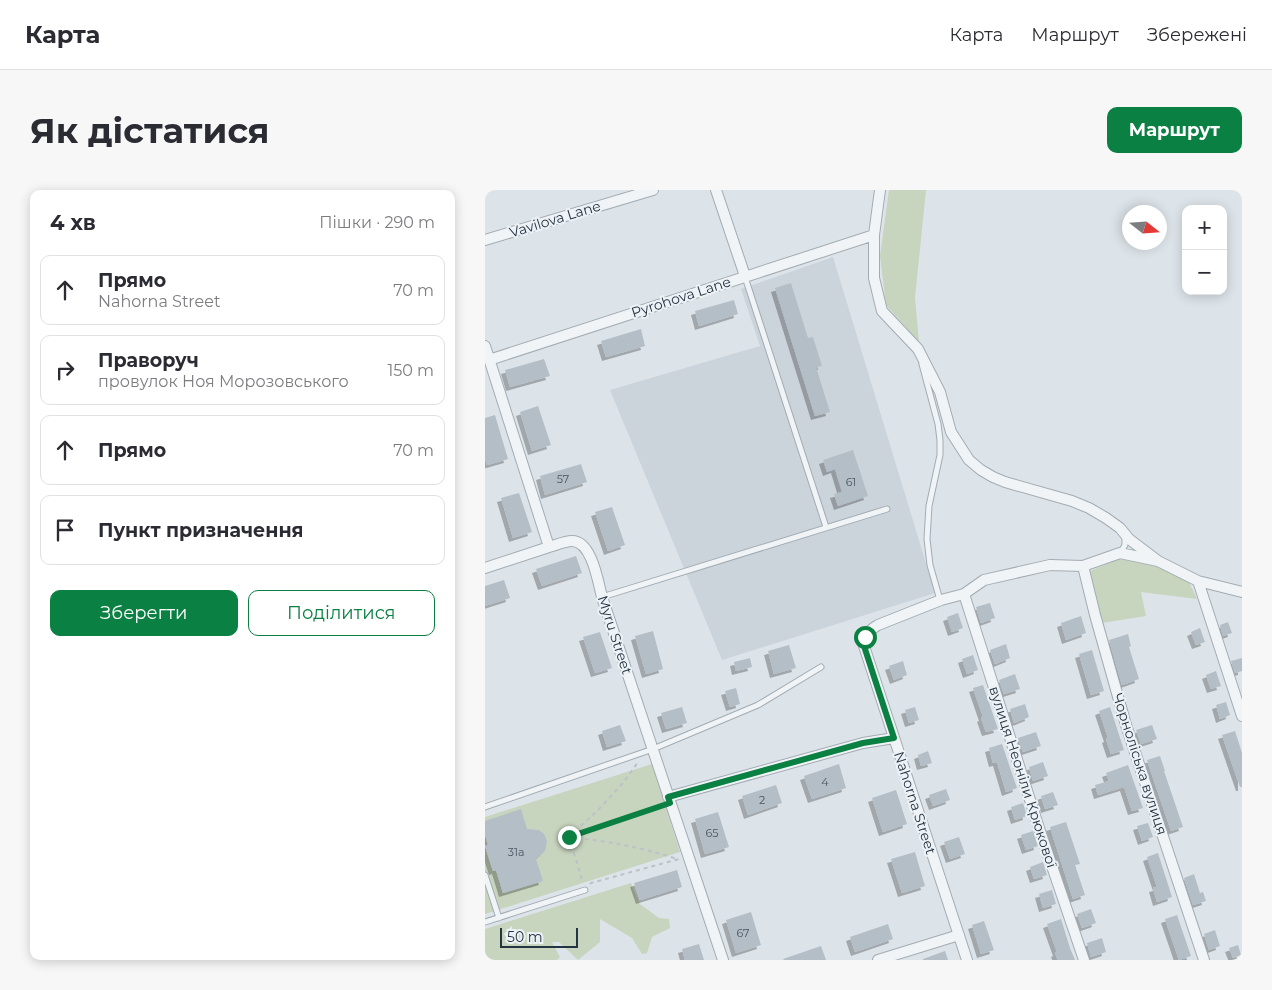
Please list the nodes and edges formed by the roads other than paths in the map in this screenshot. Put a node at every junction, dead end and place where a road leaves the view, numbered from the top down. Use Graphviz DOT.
graph roads {
  1 [pos="653,190"];
  2 [pos="716,190"];
  3 [pos="880,190"];
  4 [pos="874,235"];
  5 [pos="485,240"];
  6 [pos="745,276"];
  7 [pos="485,346"];
  8 [pos="918,349"];
  9 [pos="489,360"];
  10 [pos="887,509"];
  11 [pos="826,527"];
  12 [pos="1124,533"];
  13 [pos="549,547"];
  14 [pos="1120,553"];
  15 [pos="1158,561"];
  16 [pos="1083,566"];
  17 [pos="485,568"];
  18 [pos="1198,581"];
  19 [pos="1242,592"];
  20 [pos="964,594"];
  21 [pos="602,597"];
  22 [pos="941,600"];
  23 [pos="821,667"];
  24 [pos="1242,716"];
  25 [pos="894,738"];
  26 [pos="649,750"];
  27 [pos="669,800"];
  28 [pos="485,806"];
  29 [pos="485,875"];
  30 [pos="585,890"];
  31 [pos="499,918"];
  32 [pos="485,922"];
  33 [pos="959,935"];
  34 [pos="723,960"];
  35 [pos="878,960"];
  36 [pos="967,960"];
  37 [pos="1084,960"];
  38 [pos="1203,960"];
  1 -- 5 [label="street, Vavilova Lane"];
  2 -- 6 [label="street"];
  3 -- 4 [label="street"];
  4 -- 6 [label="street, Pyrohova Lane"];
  4 -- 8 [label="street"];
  6 -- 9 [label="street, Pyrohova Lane"];
  6 -- 11 [label="lane"];
  7 -- 9 [label="street"];
  8 -- 12 [label="street"];
  8 -- 22 [label="lane"];
  9 -- 13 [label="street"];
  10 -- 11 [label="lane"];
  11 -- 21 [label="lane"];
  12 -- 14 [label="lane"];
  12 -- 15 [label="street"];
  13 -- 17 [label="street"];
  13 -- 21 [label="street, Myru Street"];
  14 -- 15 [label="street"];
  14 -- 16 [label="street"];
  15 -- 18 [label="street"];
  16 -- 20 [label="street"];
  16 -- 38 [label="street, Чорноліська вулиця"];
  18 -- 19 [label="street"];
  18 -- 24 [label="street"];
  20 -- 22 [label="street"];
  20 -- 37 [label="street, вулиця Неоніли Крюкової"];
  21 -- 26 [label="street, Myru Street"];
  22 -- 25 [label="street, Nahorna Street"];
  23 -- 26 [label="lane"];
  25 -- 27 [label="street"];
  25 -- 33 [label="street, Nahorna Street"];
  26 -- 27 [label="street, Myru Street"];
  26 -- 28 [label="lane"];
  27 -- 34 [label="street, Myru Street"];
  29 -- 31 [label="lane"];
  30 -- 31 [label="lane"];
  31 -- 32 [label="lane"];
  33 -- 35 [label="street"];
  33 -- 36 [label="street, Nahorna Street"];
}
